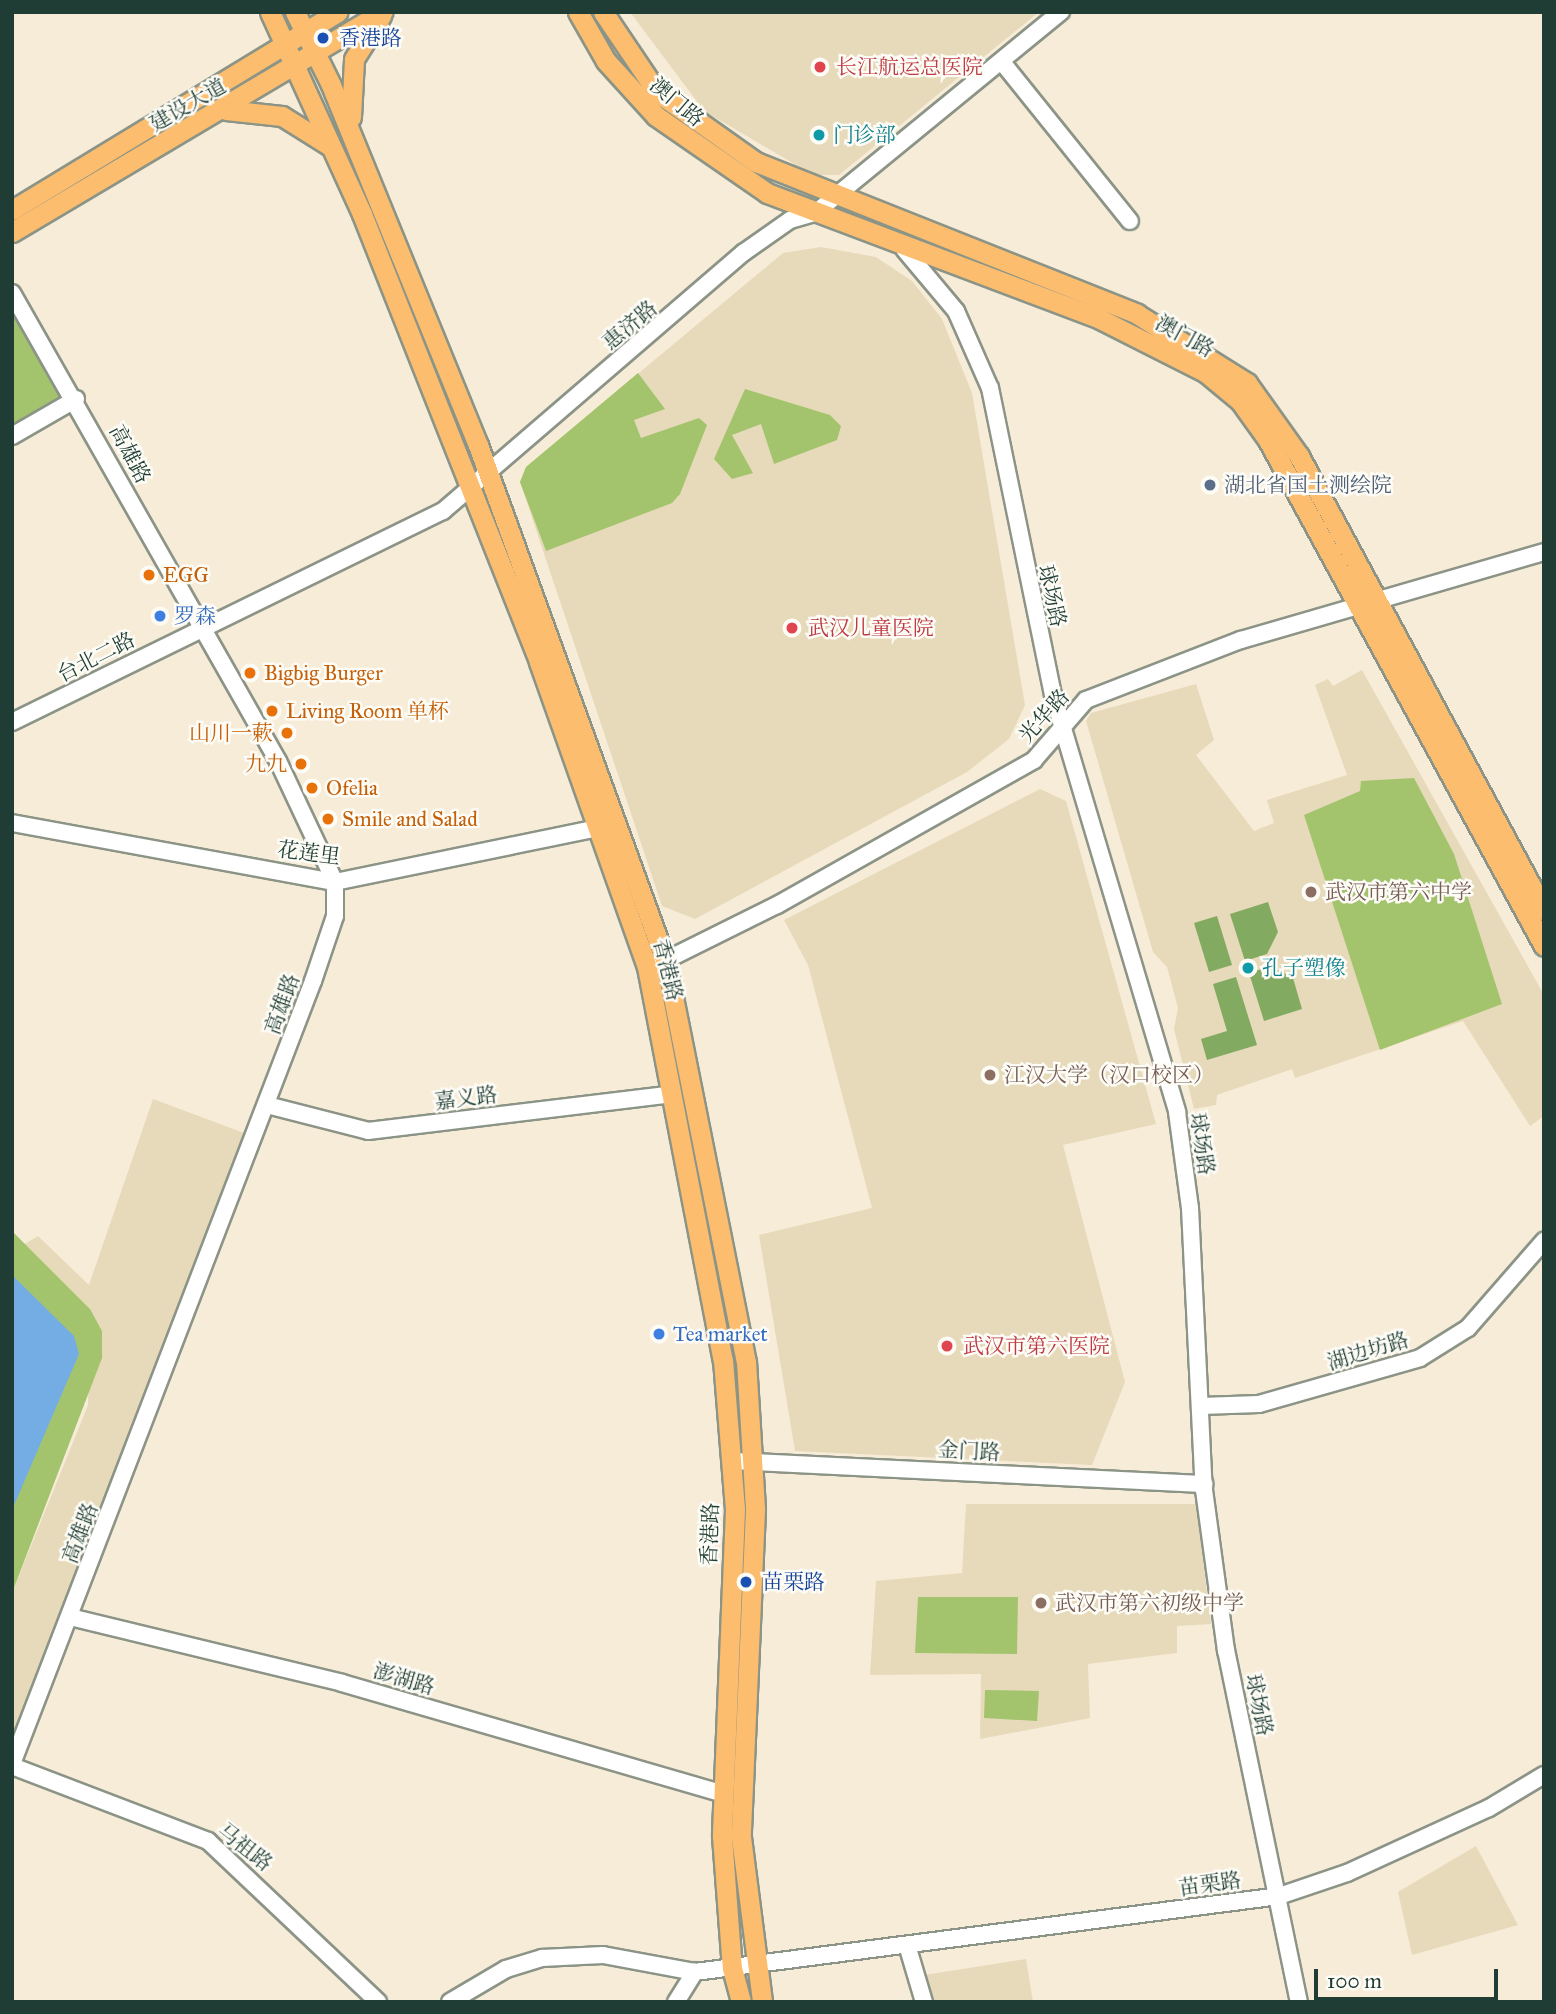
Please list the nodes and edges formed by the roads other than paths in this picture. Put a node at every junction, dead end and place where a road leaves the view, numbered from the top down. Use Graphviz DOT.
graph roads {
  1 [pos="270,12"];
  2 [pos="295,12"];
  3 [pos="338,12"];
  4 [pos="383,12"];
  5 [pos="578,12"];
  6 [pos="603,12"];
  7 [pos="1061,12"];
  8 [pos="306,32"];
  9 [pos="287,44"];
  10 [pos="317,54"];
  11 [pos="1002,62"];
  12 [pos="297,65"];
  13 [pos="225,110"];
  14 [pos="353,139"];
  15 [pos="331,147"];
  16 [pos="833,196"];
  17 [pos="12,209"];
  18 [pos="815,213"];
  19 [pos="1130,220"];
  20 [pos="12,232"];
  21 [pos="904,249"];
  22 [pos="12,293"];
  23 [pos="76,399"];
  24 [pos="12,436"];
  25 [pos="489,476"];
  26 [pos="470,491"];
  27 [pos="1544,552"];
  28 [pos="1365,601"];
  29 [pos="198,629"];
  30 [pos="12,722"];
  31 [pos="1063,730"];
  32 [pos="12,823"];
  33 [pos="599,828"];
  34 [pos="335,882"];
  35 [pos="1544,909"];
  36 [pos="1544,946"];
  37 [pos="666,962"];
  38 [pos="647,967"];
  39 [pos="673,1094"];
  40 [pos="267,1105"];
  41 [pos="1544,1241"];
  42 [pos="1201,1406"];
  43 [pos="732,1461"];
  44 [pos="752,1461"];
  45 [pos="1203,1485"];
  46 [pos="70,1617"];
  47 [pos="12,1765"];
  48 [pos="1544,1775"];
  49 [pos="723,1794"];
  50 [pos="1279,1896"];
  51 [pos="907,1945"];
  52 [pos="753,1966"];
  53 [pos="732,1968"];
  54 [pos="695,1972"];
  55 [pos="378,2002"];
  56 [pos="450,2002"];
  57 [pos="676,2002"];
  58 [pos="741,2002"];
  59 [pos="761,2002"];
  60 [pos="924,2002"];
  61 [pos="1299,2002"];
  1 -- 9 [label="main road, 香港路"];
  2 -- 8 [label="main road, 香港路"];
  3 -- 8 [label="main road, 建设大道"];
  4 -- 10 [label="main road, 建设大道"];
  4 -- 14 [label="main road"];
  5 -- 18 [label="main road, 澳门路"];
  6 -- 16 [label="main road, 澳门路"];
  7 -- 11 [label="street, 惠济路"];
  8 -- 9 [label="main road, 建设大道"];
  8 -- 10 [label="main road, 香港路"];
  9 -- 12 [label="main road, 香港路"];
  9 -- 17 [label="main road, 建设大道"];
  10 -- 12 [label="main road, 建设大道"];
  10 -- 14 [label="main road, 香港路"];
  11 -- 16 [label="street, 惠济路"];
  11 -- 19 [label="street"];
  12 -- 13 [label="main road, 建设大道"];
  12 -- 15 [label="main road, 香港路"];
  13 -- 15 [label="main road"];
  13 -- 20 [label="main road, 建设大道"];
  14 -- 25 [label="main road, 香港路"];
  15 -- 26 [label="main road, 香港路"];
  16 -- 18 [label="street, 惠济路"];
  16 -- 28 [label="main road, 澳门路"];
  18 -- 21 [label="main road, 澳门路"];
  18 -- 25 [label="street, 惠济路"];
  21 -- 28 [label="main road, 澳门路"];
  21 -- 31 [label="street, 球场路"];
  22 -- 23 [label="street, 高雄路"];
  23 -- 24 [label="street"];
  23 -- 29 [label="street, 高雄路"];
  25 -- 26 [label="street, 惠济路"];
  25 -- 37 [label="main road, 香港路"];
  26 -- 29 [label="street, 惠济路"];
  26 -- 33 [label="main road, 香港路"];
  27 -- 28 [label="street, 光华路"];
  28 -- 31 [label="street, 光华路"];
  28 -- 35 [label="main road, 澳门路"];
  28 -- 36 [label="main road, 澳门路"];
  29 -- 30 [label="street, 台北二路"];
  29 -- 34 [label="street, 高雄路"];
  31 -- 37 [label="street, 光华路"];
  31 -- 42 [label="street, 球场路"];
  32 -- 34 [label="street, 花莲里"];
  33 -- 34 [label="street, 花莲里"];
  33 -- 38 [label="main road, 香港路"];
  34 -- 40 [label="street, 高雄路"];
  37 -- 38 [label="street, 光华路"];
  37 -- 44 [label="main road, 香港路"];
  38 -- 39 [label="main road, 香港路"];
  39 -- 40 [label="street, 嘉义路"];
  39 -- 43 [label="main road, 香港路"];
  40 -- 46 [label="street, 高雄路"];
  41 -- 42 [label="street, 湖边坊路"];
  42 -- 45 [label="street, 球场路"];
  43 -- 44 [label="street, 金门路"];
  43 -- 49 [label="main road, 香港路"];
  44 -- 45 [label="street, 金门路"];
  44 -- 52 [label="main road, 香港路"];
  45 -- 50 [label="street, 球场路"];
  46 -- 47 [label="street, 高雄路"];
  46 -- 49 [label="street, 澎湖路"];
  47 -- 55 [label="street, 马祖路"];
  48 -- 50 [label="street, 苗栗路"];
  49 -- 53 [label="main road, 香港路"];
  50 -- 51 [label="street, 苗栗路"];
  50 -- 61 [label="street, 球场路"];
  51 -- 52 [label="street, 苗栗路"];
  51 -- 60 [label="street"];
  52 -- 53 [label="street, 苗栗路"];
  52 -- 59 [label="main road, 香港路"];
  53 -- 54 [label="street, 苗栗路"];
  53 -- 58 [label="main road, 香港路"];
  54 -- 56 [label="street, 苗栗路"];
  54 -- 57 [label="street"];
}
